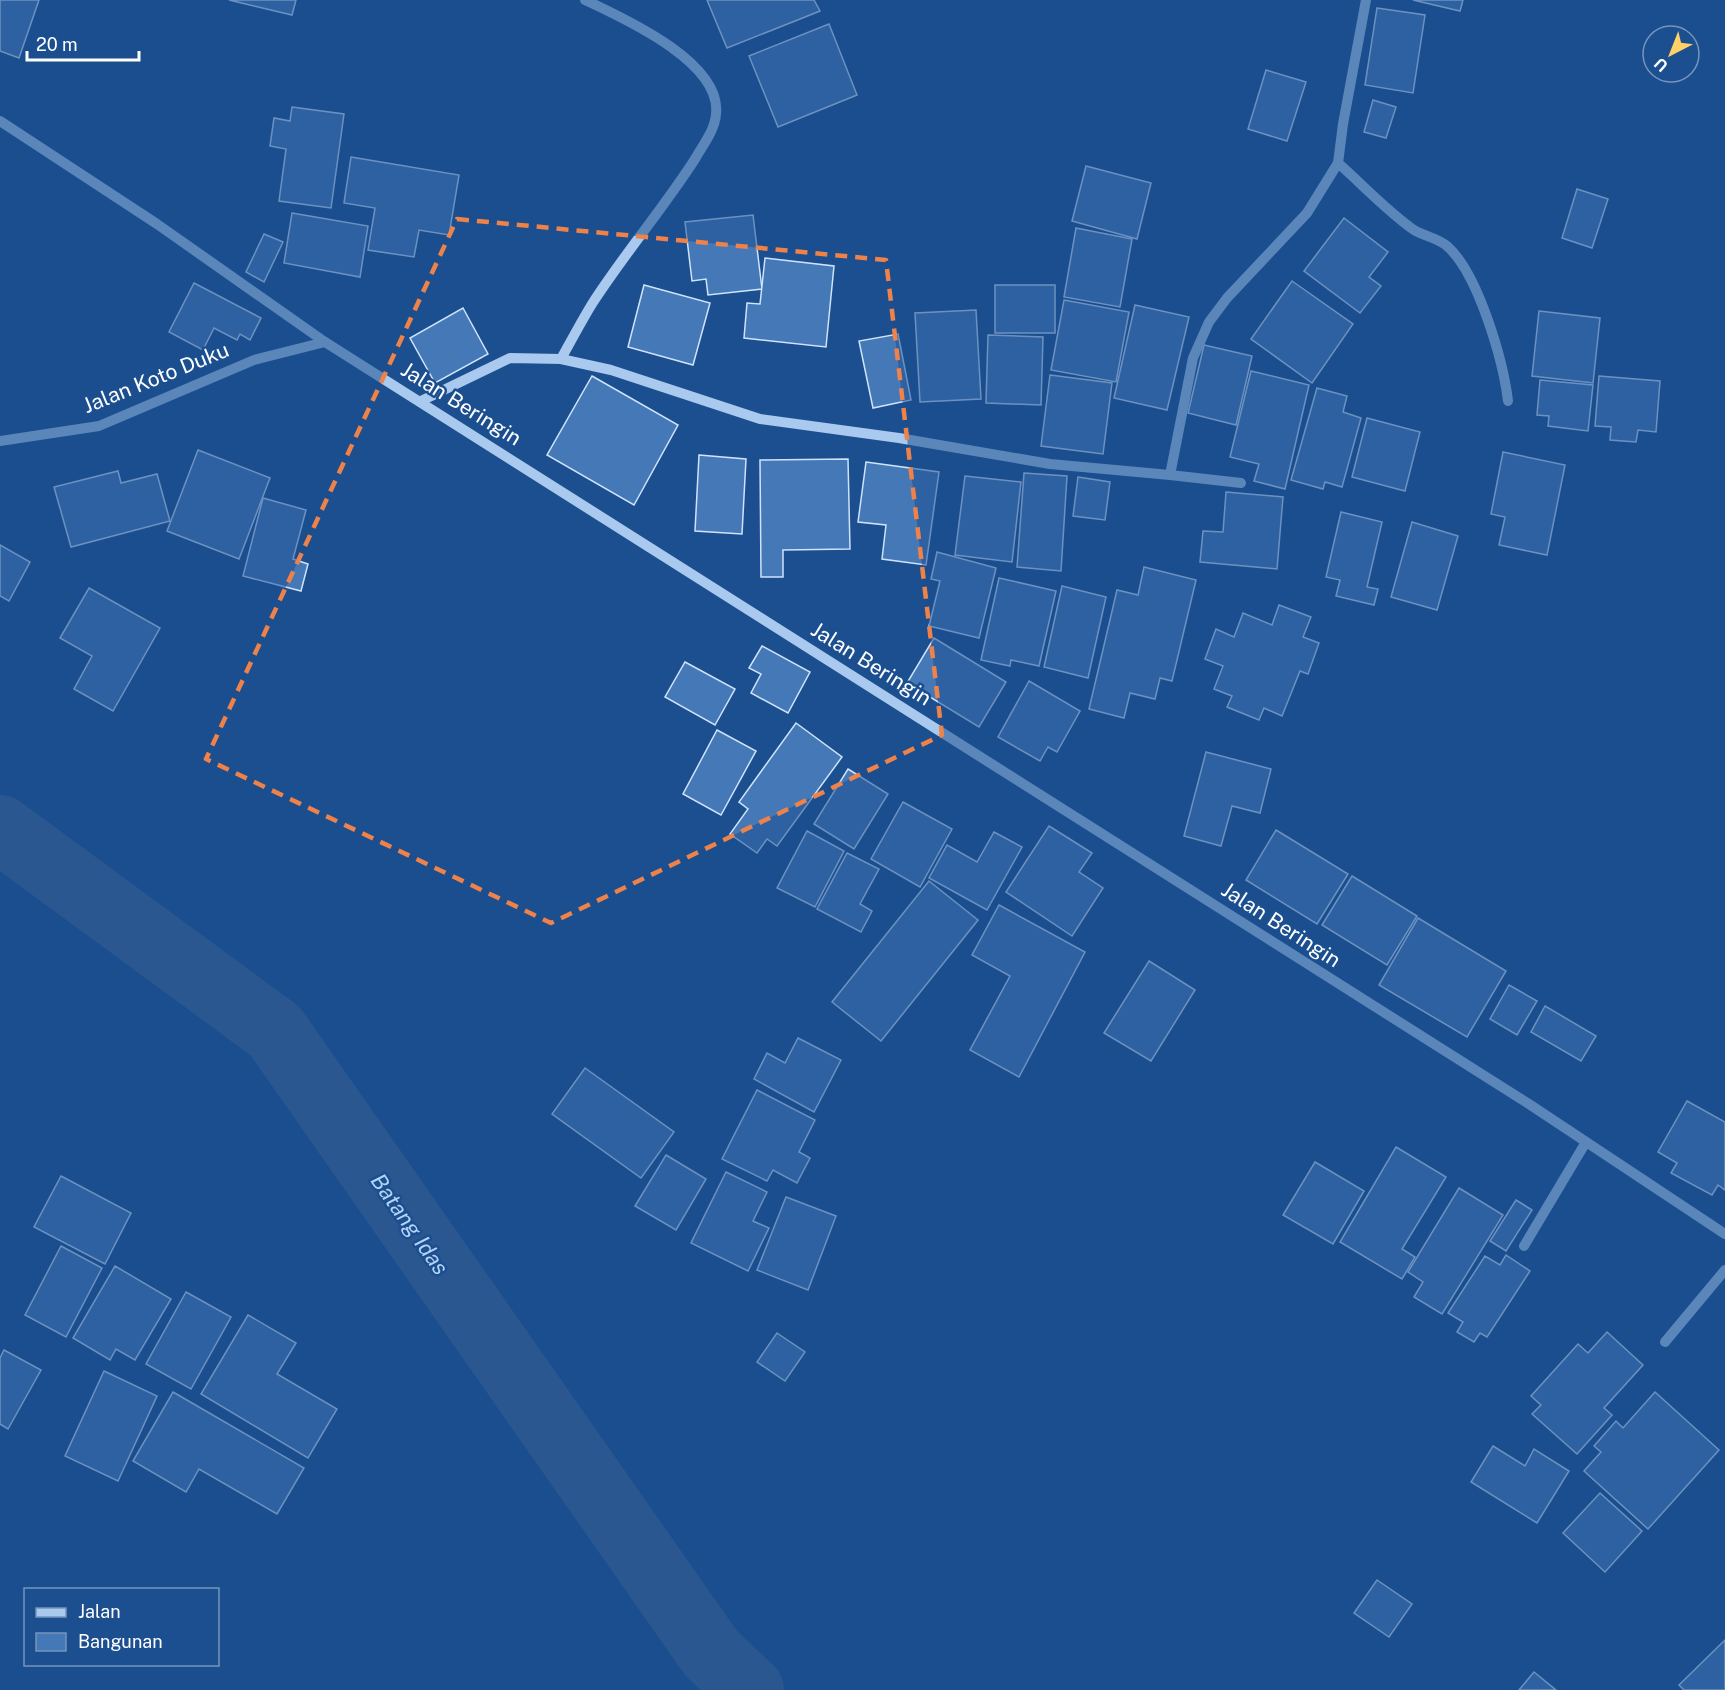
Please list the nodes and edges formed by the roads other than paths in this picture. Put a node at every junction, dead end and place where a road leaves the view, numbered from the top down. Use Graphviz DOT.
graph roads {
  1 [pos="585,0"];
  2 [pos="1366,0"];
  3 [pos="0,121"];
  4 [pos="1338,163"];
  5 [pos="325,342"];
  6 [pos="561,359"];
  7 [pos="421,401"];
  8 [pos="1508,401"];
  9 [pos="0,441"];
  10 [pos="1170,475"];
  11 [pos="1241,483"];
  12 [pos="1586,1142"];
  13 [pos="1725,1234"];
  14 [pos="1524,1246"];
  15 [pos="1725,1270"];
  16 [pos="1665,1342"];
  1 -- 6 [label="street"];
  2 -- 4 [label="street"];
  3 -- 5 [label="street, Jalan Beringin"];
  4 -- 8 [label="street"];
  4 -- 10 [label="street"];
  5 -- 7 [label="street, Jalan Beringin"];
  5 -- 9 [label="street, Jalan Koto Duku"];
  6 -- 7 [label="street"];
  6 -- 10 [label="street"];
  7 -- 12 [label="street, Jalan Beringin"];
  10 -- 11 [label="street"];
  12 -- 13 [label="street, Jalan Beringin"];
  12 -- 14 [label="street"];
  15 -- 16 [label="street"];
}
